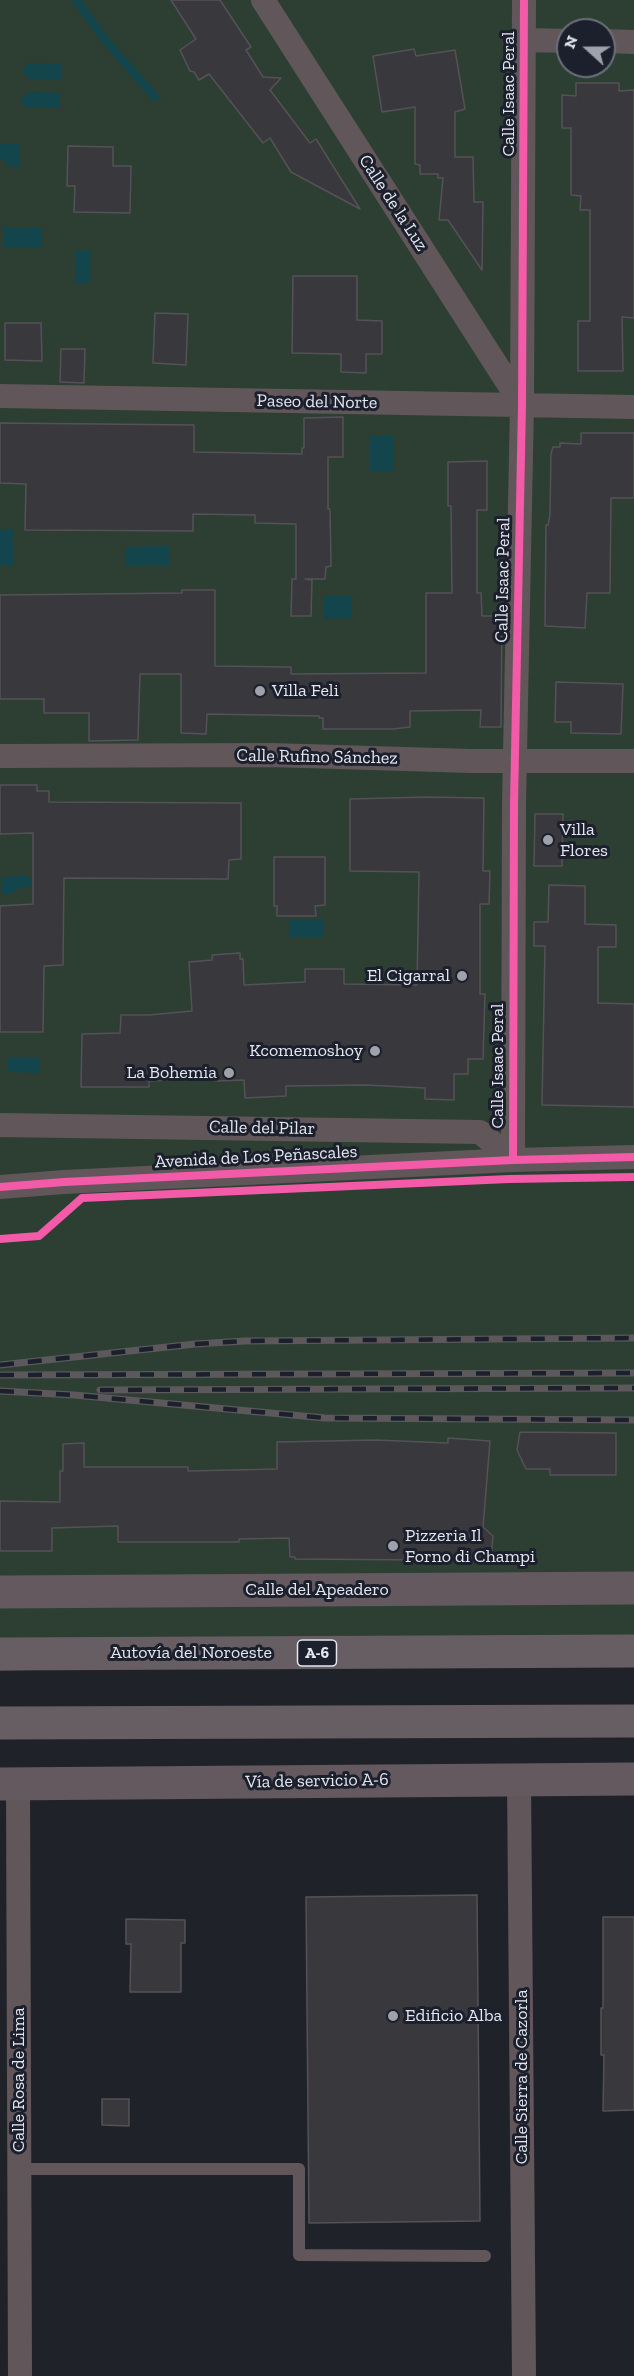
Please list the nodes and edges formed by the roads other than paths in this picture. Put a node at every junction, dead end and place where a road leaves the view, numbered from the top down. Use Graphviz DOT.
graph roads {
  1 [pos="263,0"];
  2 [pos="524,0"];
  3 [pos="525,40"];
  4 [pos="556,41"];
  5 [pos="616,41"];
  6 [pos="634,42"];
  7 [pos="0,396"];
  8 [pos="522,405"];
  9 [pos="634,407"];
  10 [pos="0,756"];
  11 [pos="515,761"];
  12 [pos="634,761"];
  13 [pos="0,1125"];
  14 [pos="634,1158"];
  15 [pos="513,1160"];
  16 [pos="0,1187"];
  17 [pos="634,1588"];
  18 [pos="0,1592"];
  19 [pos="634,1651"];
  20 [pos="0,1654"];
  21 [pos="634,1721"];
  22 [pos="0,1723"];
  23 [pos="519,1779"];
  24 [pos="634,1779"];
  25 [pos="9,1784"];
  26 [pos="19,2169"];
  27 [pos="485,2256"];
  28 [pos="20,2376"];
  29 [pos="524,2376"];
  1 -- 8 [label="street, Calle de la Luz"];
  2 -- 3 [label="street, Calle Isaac Peral"];
  3 -- 4 [label="street"];
  3 -- 8 [label="street, Calle Isaac Peral"];
  5 -- 6 [label="street"];
  7 -- 8 [label="street, Paseo del Norte"];
  8 -- 9 [label="street, Paseo del Norte"];
  8 -- 11 [label="street, Calle Isaac Peral"];
  10 -- 11 [label="street, Calle Rufino Sánchez"];
  11 -- 12 [label="street, Calle Rufino Sánchez"];
  11 -- 15 [label="street, Calle Isaac Peral"];
  13 -- 15 [label="street, Calle del Pilar"];
  14 -- 15 [label="street, Avenida de Los Peñascales"];
  15 -- 16 [label="street, Avenida de Los Peñascales"];
  17 -- 18 [label="street, Calle del Apeadero"];
  19 -- 20 [label="highway, Autovía del Noroeste / A-6"];
  21 -- 22 [label="highway"];
  23 -- 24 [label="street, Vía de servicio A-6"];
  23 -- 25 [label="street, Vía de servicio A-6"];
  23 -- 29 [label="street, Calle Sierra de Cazorla"];
  25 -- 26 [label="street, Calle Rosa de Lima"];
  26 -- 27 [label="lane"];
  26 -- 28 [label="street, Calle Rosa de Lima"];
}
